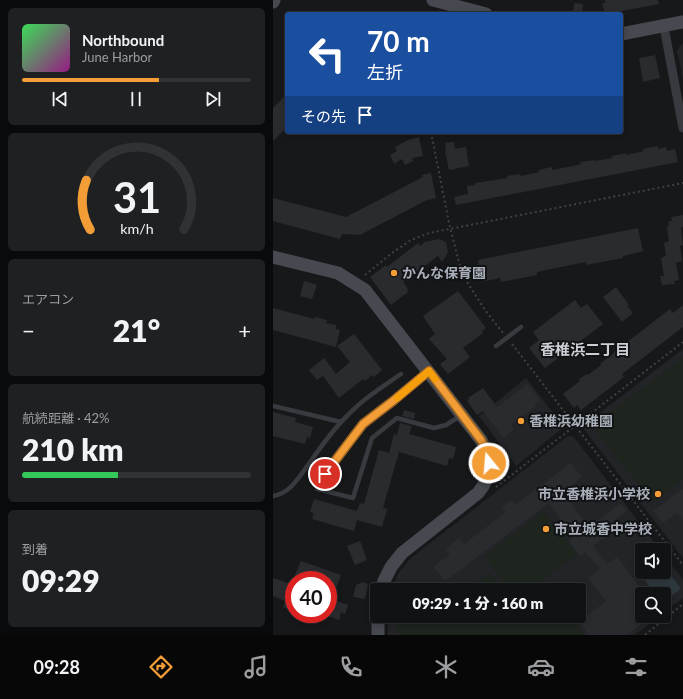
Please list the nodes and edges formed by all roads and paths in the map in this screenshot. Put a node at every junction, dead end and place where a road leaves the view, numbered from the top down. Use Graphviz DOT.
graph roads {
  1 [pos="433,0"];
  2 [pos="478,12"];
  3 [pos="683,22"];
  4 [pos="664,27"];
  5 [pos="623,34"];
  6 [pos="683,128"];
  7 [pos="431,134"];
  8 [pos="683,183"];
  9 [pos="451,229"];
  10 [pos="273,257"];
  11 [pos="355,284"];
  12 [pos="521,327"];
  13 [pos="507,338"];
  14 [pos="683,342"];
  15 [pos="495,346"];
  16 [pos="429,371"];
  17 [pos="401,374"];
  18 [pos="273,406"];
  19 [pos="461,414"];
  20 [pos="341,422"];
  21 [pos="575,426"];
  22 [pos="495,488"];
  23 [pos="273,496"];
  24 [pos="683,565"];
  25 [pos="384,583"];
  26 [pos="683,604"];
  27 [pos="378,623"];
  28 [pos="378,635"];
  29 [pos="645,635"];
  1 -- 2 [label="street"];
  3 -- 4 [label="street"];
  4 -- 5 [label="street"];
  4 -- 6 [label="street"];
  7 -- 9 [label="path"];
  8 -- 9 [label="path"];
  9 -- 11 [label="path"];
  9 -- 13 [label="path"];
  10 -- 11 [label="street"];
  11 -- 16 [label="street"];
  12 -- 13 [label="lane"];
  13 -- 15 [label="lane"];
  13 -- 21 [label="path"];
  14 -- 21 [label="path"];
  16 -- 19 [label="street"];
  16 -- 19 [label="lane"];
  17 -- 20 [label="lane"];
  18 -- 20 [label="lane"];
  19 -- 25 [label="street"];
  20 -- 23 [label="lane"];
  21 -- 22 [label="path"];
  21 -- 24 [label="path"];
  26 -- 29 [label="path"];
  27 -- 28 [label="street"];
}
